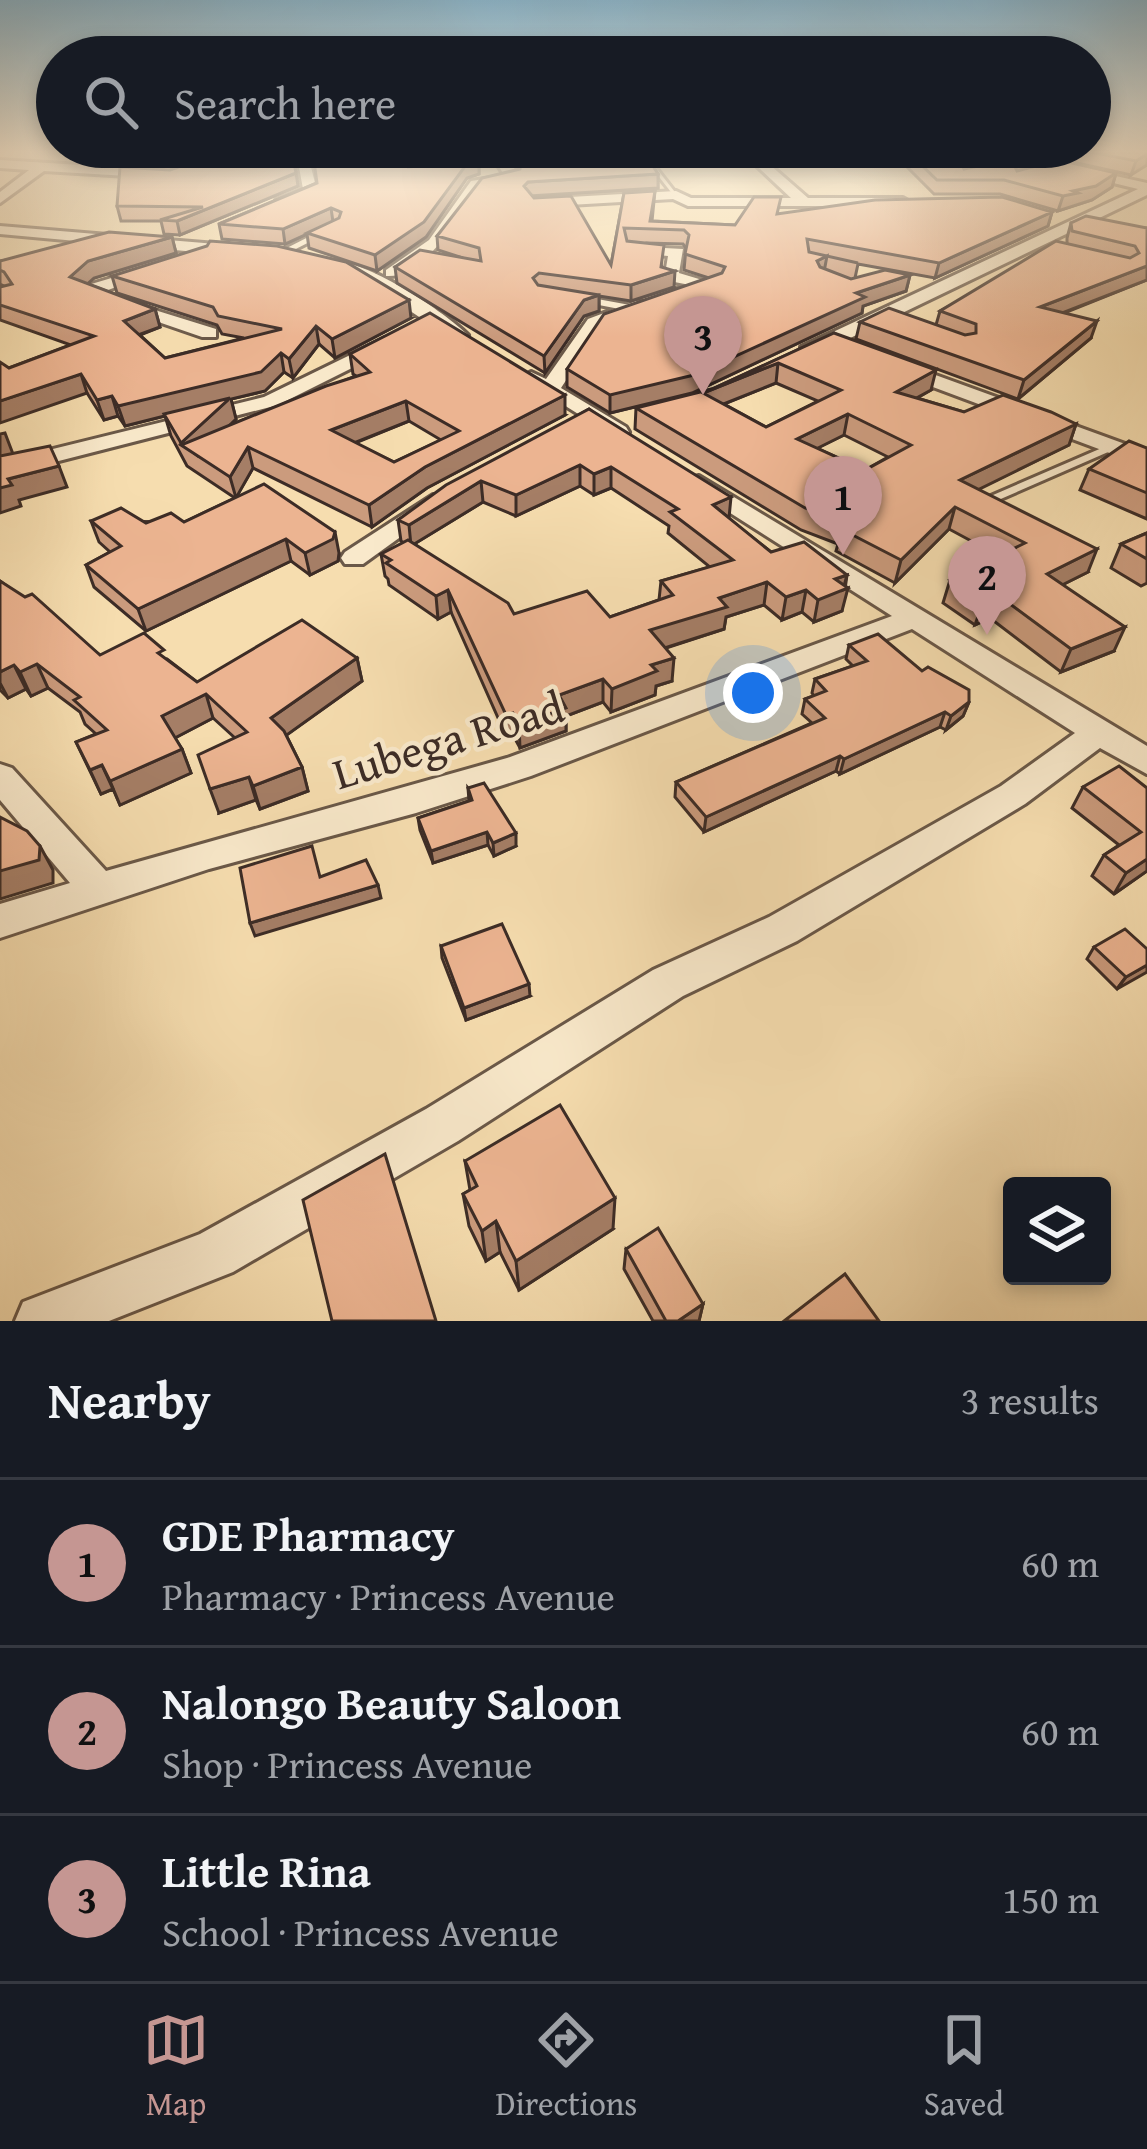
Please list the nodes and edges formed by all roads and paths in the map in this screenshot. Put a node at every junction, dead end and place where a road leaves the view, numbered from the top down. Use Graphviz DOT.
graph roads {
  1 [pos="455,214"];
  2 [pos="728,214"];
  3 [pos="1085,214"];
  4 [pos="727,220"];
  5 [pos="1067,221"];
  6 [pos="1100,226"];
  7 [pos="335,228"];
  8 [pos="0,230"];
  9 [pos="52,236"];
  10 [pos="213,242"];
  11 [pos="1033,245"];
  12 [pos="0,249"];
  13 [pos="633,249"];
  14 [pos="1056,250"];
  15 [pos="281,253"];
  16 [pos="418,254"];
  17 [pos="436,260"];
  18 [pos="904,280"];
  19 [pos="380,282"];
  20 [pos="938,289"];
  21 [pos="670,296"];
  22 [pos="560,297"];
  23 [pos="650,302"];
  24 [pos="630,308"];
  25 [pos="881,316"];
  26 [pos="433,319"];
  27 [pos="902,324"];
  28 [pos="209,333"];
  29 [pos="471,342"];
  30 [pos="852,349"];
  31 [pos="787,361"];
  32 [pos="510,366"];
  33 [pos="549,390"];
  34 [pos="1111,447"];
  35 [pos="644,449"];
  36 [pos="1147,460"];
  37 [pos="0,469"];
  38 [pos="683,473"];
  39 [pos="460,485"];
  40 [pos="974,506"];
  41 [pos="354,558"];
  42 [pos="914,619"];
  43 [pos="1098,733"];
  44 [pos="1147,762"];
  45 [pos="0,777"];
  46 [pos="97,888"];
  47 [pos="0,921"];
  48 [pos="42,1321"];
  1 -- 16 [label="street"];
  2 -- 4 [label="street"];
  3 -- 5 [label="street"];
  5 -- 6 [label="street"];
  5 -- 11 [label="street"];
  7 -- 15 [label="lane"];
  8 -- 9 [label="street"];
  9 -- 10 [label="street"];
  9 -- 12 [label="street"];
  10 -- 15 [label="street"];
  10 -- 28 [label="street"];
  11 -- 14 [label="lane"];
  11 -- 20 [label="street"];
  13 -- 21 [label="street"];
  15 -- 19 [label="street"];
  16 -- 17 [label="street"];
  16 -- 19 [label="street"];
  18 -- 20 [label="street"];
  19 -- 26 [label="street"];
  20 -- 25 [label="street"];
  22 -- 24 [label="lane"];
  23 -- 24 [label="street"];
  24 -- 33 [label="street"];
  25 -- 27 [label="lane"];
  25 -- 30 [label="street"];
  26 -- 29 [label="street"];
  26 -- 37 [label="street"];
  30 -- 31 [label="street"];
  30 -- 34 [label="street"];
  32 -- 33 [label="street"];
  33 -- 35 [label="street"];
  34 -- 36 [label="street"];
  34 -- 40 [label="lane"];
  38 -- 42 [label="street"];
  39 -- 41 [label="street"];
  42 -- 43 [label="street"];
  42 -- 46 [label="street, Lubega Road"];
  43 -- 44 [label="street"];
  43 -- 48 [label="street"];
  45 -- 46 [label="street"];
  46 -- 47 [label="street, Lubega Road"];
}
